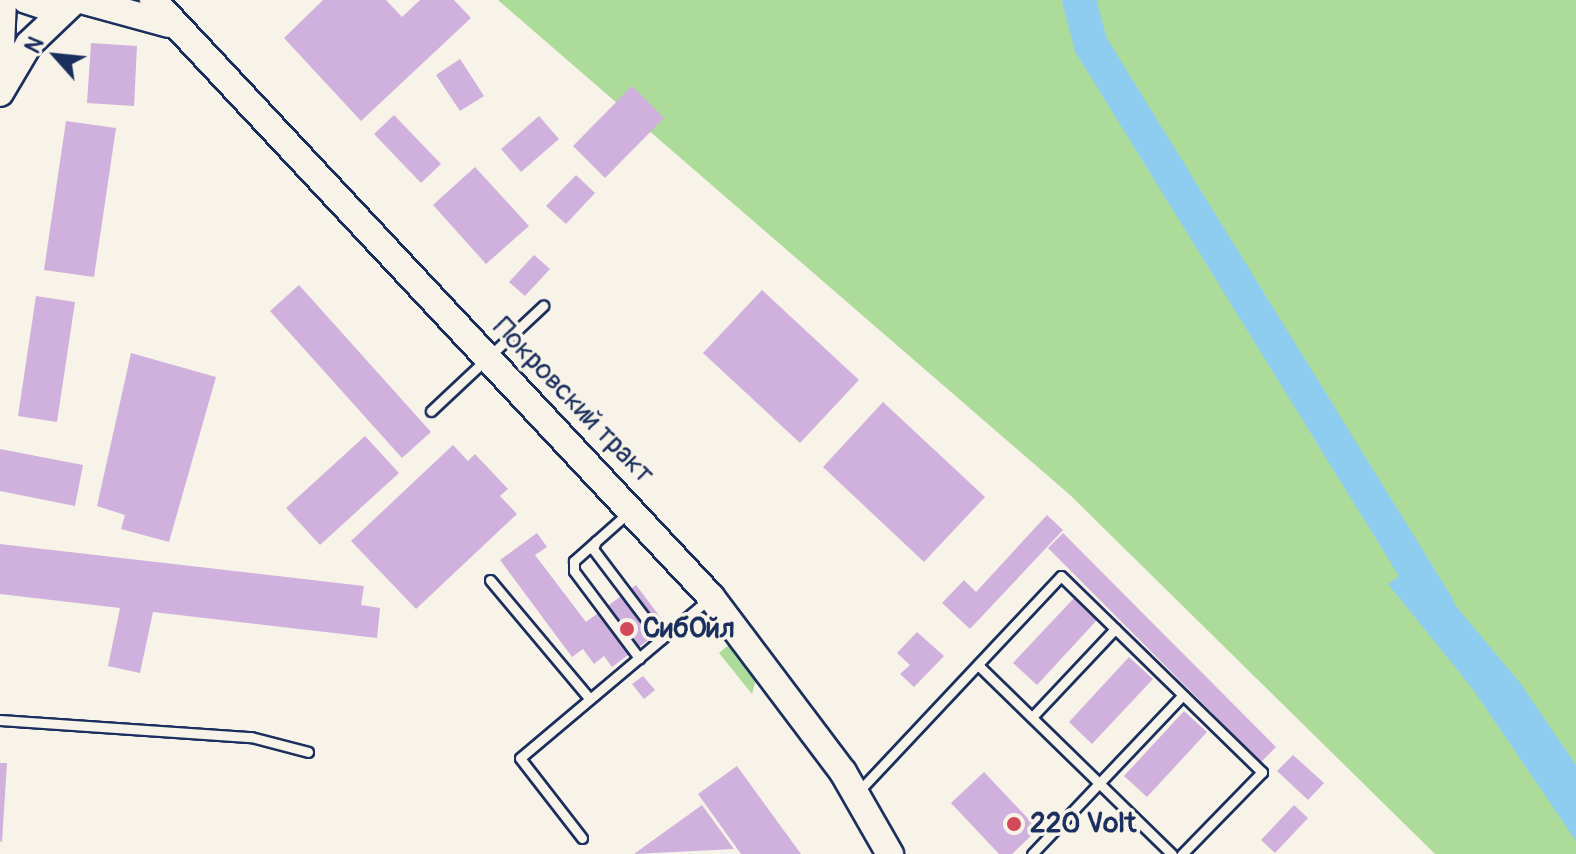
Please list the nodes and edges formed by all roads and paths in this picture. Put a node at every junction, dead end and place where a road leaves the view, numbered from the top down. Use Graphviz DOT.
graph roads {
  1 [pos="3,0"];
  2 [pos="26,0"];
  3 [pos="153,0"];
  4 [pos="77,1"];
  5 [pos="169,24"];
  6 [pos="0,69"];
  7 [pos="0,93"];
  8 [pos="543,306"];
  9 [pos="487,358"];
  10 [pos="431,411"];
  11 [pos="632,509"];
  12 [pos="596,541"];
  13 [pos="490,580"];
  14 [pos="711,597"];
  15 [pos="1115,629"];
  16 [pos="661,639"];
  17 [pos="639,658"];
  18 [pos="978,665"];
  19 [pos="1183,695"];
  20 [pos="590,699"];
  21 [pos="1033,716"];
  22 [pos="0,720"];
  23 [pos="308,752"];
  24 [pos="1101,781"];
  25 [pos="856,795"];
  26 [pos="582,838"];
  27 [pos="890,854"];
  28 [pos="1032,854"];
  29 [pos="1172,854"];
  30 [pos="1182,854"];
  1 -- 6 [label="main road"];
  2 -- 4 [label="main road"];
  3 -- 5 [label="main road, Покровский тракт"];
  4 -- 5 [label="main road"];
  4 -- 7 [label="main road"];
  5 -- 9 [label="main road, Покровский тракт"];
  8 -- 9 [label="lane"];
  9 -- 10 [label="lane"];
  9 -- 11 [label="main road, Покровский тракт"];
  11 -- 12 [label="lane"];
  11 -- 14 [label="main road, Покровский тракт"];
  12 -- 16 [label="lane"];
  12 -- 17 [label="lane"];
  13 -- 20 [label="lane"];
  14 -- 16 [label="lane"];
  14 -- 25 [label="main road, Покровский тракт"];
  15 -- 18 [label="lane"];
  15 -- 19 [label="lane"];
  15 -- 21 [label="lane"];
  16 -- 17 [label="lane"];
  17 -- 20 [label="lane"];
  18 -- 21 [label="lane"];
  18 -- 25 [label="lane"];
  19 -- 24 [label="lane"];
  19 -- 30 [label="lane"];
  20 -- 26 [label="lane"];
  21 -- 24 [label="lane"];
  22 -- 23 [label="lane"];
  24 -- 28 [label="lane"];
  24 -- 29 [label="lane"];
  25 -- 27 [label="main road, Покровский тракт"];
}
